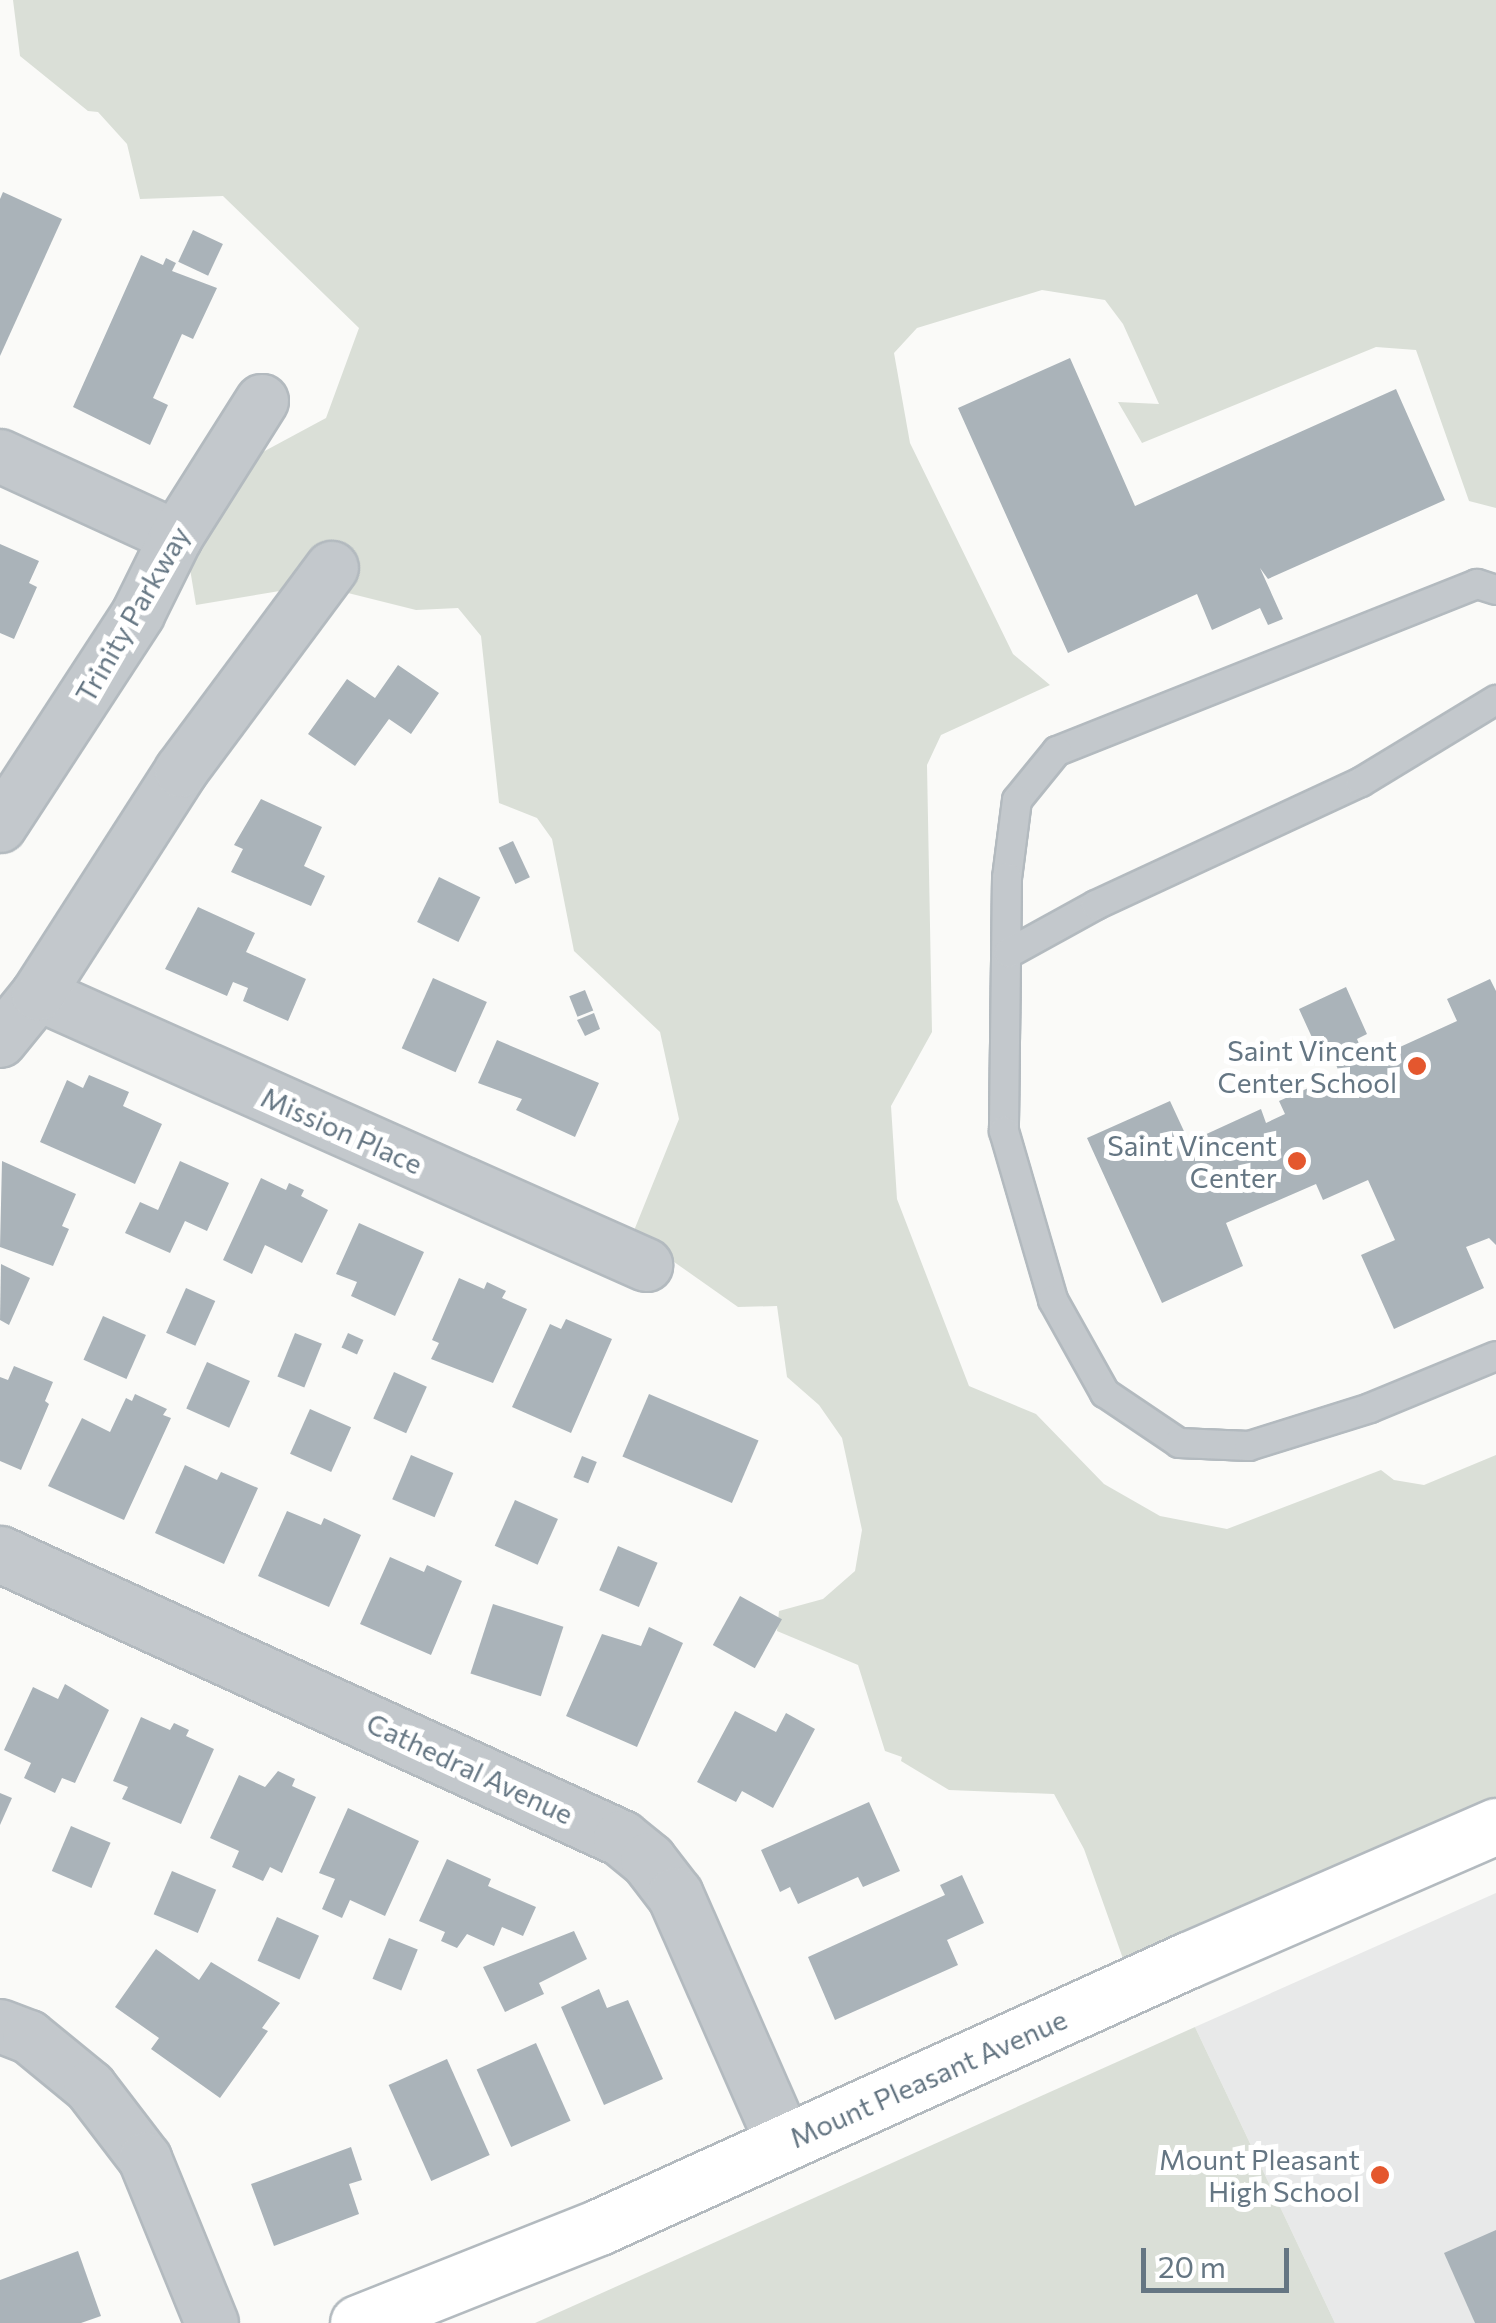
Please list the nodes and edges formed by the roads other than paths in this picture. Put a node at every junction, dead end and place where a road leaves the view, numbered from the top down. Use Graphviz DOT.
graph roads {
  1 [pos="262,401"];
  2 [pos="0,456"];
  3 [pos="176,537"];
  4 [pos="332,568"];
  5 [pos="1496,590"];
  6 [pos="1496,700"];
  7 [pos="0,826"];
  8 [pos="1009,953"];
  9 [pos="38,994"];
  10 [pos="0,1040"];
  11 [pos="646,1266"];
  12 [pos="1496,1356"];
  13 [pos="0,1554"];
  14 [pos="1496,1826"];
  15 [pos="0,2026"];
  16 [pos="784,2143"];
  17 [pos="212,2323"];
  18 [pos="358,2323"];
  1 -- 3 [label="street, Trinity Parkway"];
  2 -- 3 [label="street"];
  3 -- 7 [label="street, Trinity Parkway"];
  4 -- 9 [label="street"];
  5 -- 8 [label="lane"];
  6 -- 8 [label="lane"];
  8 -- 12 [label="lane"];
  9 -- 10 [label="street"];
  9 -- 11 [label="street, Mission Place"];
  13 -- 16 [label="street, Cathedral Avenue"];
  14 -- 16 [label="main road, Mount Pleasant Avenue"];
  15 -- 17 [label="street"];
  16 -- 18 [label="main road, Mount Pleasant Avenue"];
}
